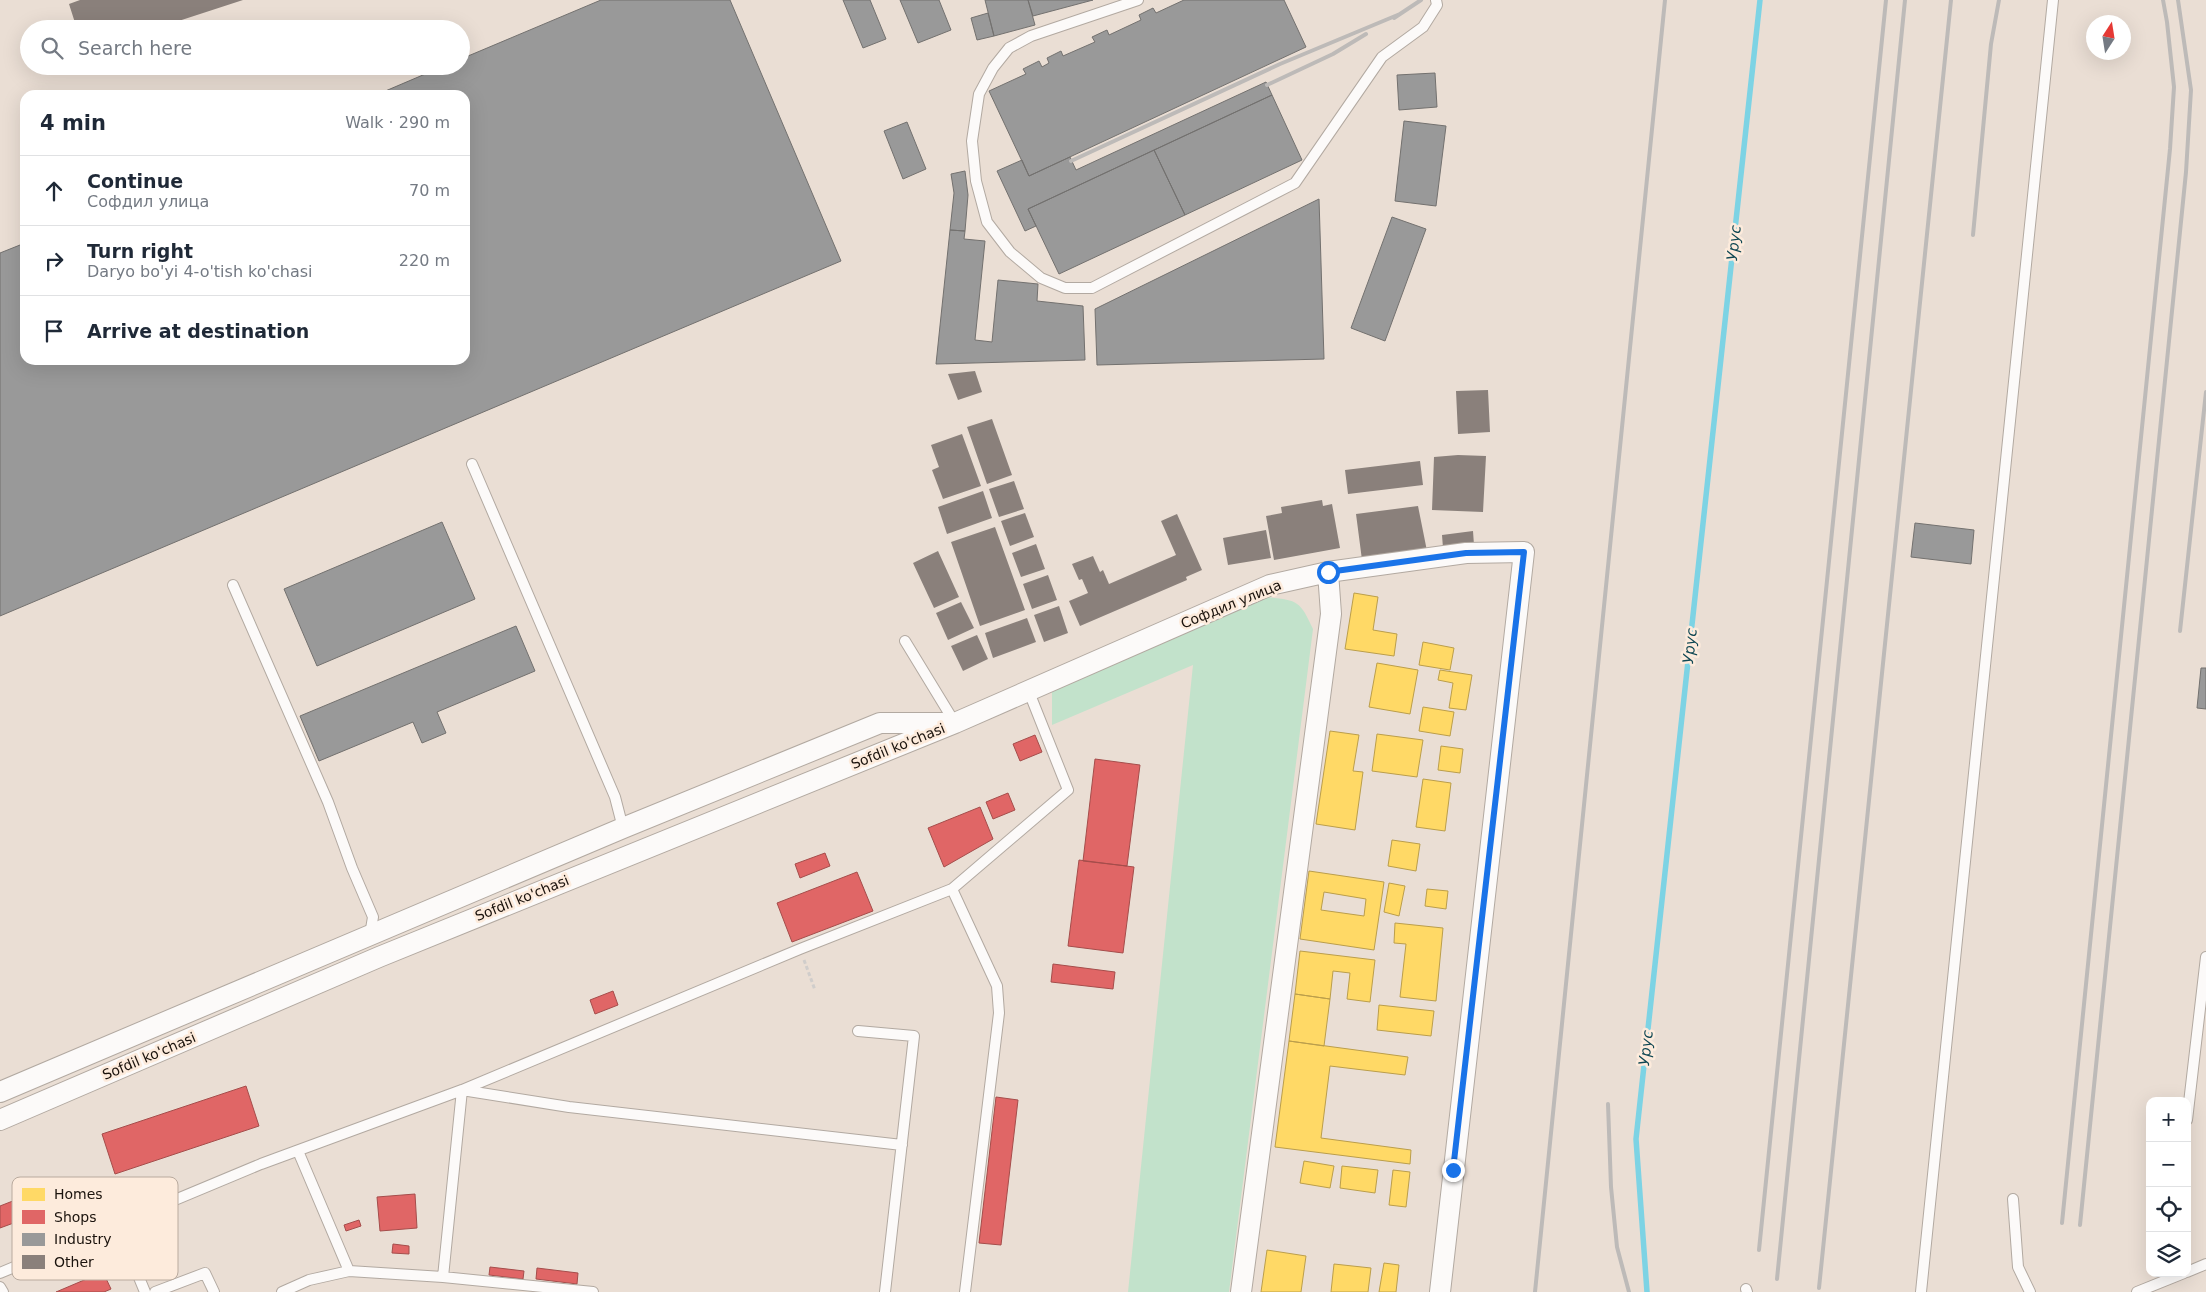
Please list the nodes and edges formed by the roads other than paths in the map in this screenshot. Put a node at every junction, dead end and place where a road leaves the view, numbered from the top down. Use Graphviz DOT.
graph roads {
  1 [pos="1138,0"];
  2 [pos="1436,0"];
  3 [pos="2053,0"];
  4 [pos="472,464"];
  5 [pos="1328,572"];
  6 [pos="233,585"];
  7 [pos="905,641"];
  8 [pos="1029,692"];
  9 [pos="955,723"];
  10 [pos="623,828"];
  11 [pos="634,852"];
  12 [pos="952,889"];
  13 [pos="370,935"];
  14 [pos="2206,956"];
  15 [pos="379,957"];
  16 [pos="858,1031"];
  17 [pos="462,1090"];
  18 [pos="0,1092"];
  19 [pos="2190,1097"];
  20 [pos="0,1120"];
  21 [pos="902,1145"];
  22 [pos="298,1151"];
  23 [pos="178,1198"];
  24 [pos="2013,1199"];
  25 [pos="2206,1264"];
  26 [pos="12,1268"];
  27 [pos="349,1270"];
  28 [pos="2191,1270"];
  29 [pos="0,1273"];
  30 [pos="443,1277"];
  31 [pos="2167,1277"];
  32 [pos="140,1280"];
  33 [pos="0,1286"];
  34 [pos="3,1292"];
  35 [pos="145,1292"];
  36 [pos="155,1292"];
  37 [pos="214,1292"];
  38 [pos="282,1292"];
  39 [pos="592,1292"];
  40 [pos="885,1292"];
  41 [pos="965,1292"];
  42 [pos="1241,1292"];
  43 [pos="1440,1292"];
  44 [pos="1921,1292"];
  45 [pos="2030,1292"];
  46 [pos="2137,1292"];
  1 -- 2 [label="lane"];
  3 -- 44 [label="lane"];
  4 -- 10 [label="lane"];
  5 -- 8 [label="street, Софдил улица"];
  5 -- 42 [label="street"];
  5 -- 43 [label="street, Софдил улица"];
  6 -- 13 [label="lane"];
  7 -- 9 [label="lane"];
  8 -- 9 [label="street, Софдил улица"];
  8 -- 12 [label="lane"];
  9 -- 10 [label="street, Sofdil ko'chasi"];
  9 -- 11 [label="street, Sofdil ko'chasi"];
  10 -- 11 [label="street"];
  10 -- 13 [label="street, Sofdil ko'chasi"];
  11 -- 15 [label="street, Sofdil ko'chasi"];
  12 -- 17 [label="lane"];
  12 -- 41 [label="lane"];
  13 -- 15 [label="street"];
  13 -- 18 [label="street, Sofdil ko'chasi"];
  14 -- 19 [label="lane"];
  15 -- 20 [label="street, Sofdil ko'chasi"];
  16 -- 21 [label="lane"];
  17 -- 21 [label="lane"];
  17 -- 22 [label="lane"];
  17 -- 30 [label="lane"];
  21 -- 40 [label="lane"];
  22 -- 23 [label="lane"];
  22 -- 27 [label="lane"];
  24 -- 45 [label="lane"];
  25 -- 28 [label="lane"];
  26 -- 29 [label="lane"];
  27 -- 30 [label="lane"];
  27 -- 38 [label="lane"];
  30 -- 39 [label="lane"];
  31 -- 46 [label="lane"];
  32 -- 35 [label="lane"];
  33 -- 34 [label="lane"];
  36 -- 37 [label="lane"];
}
